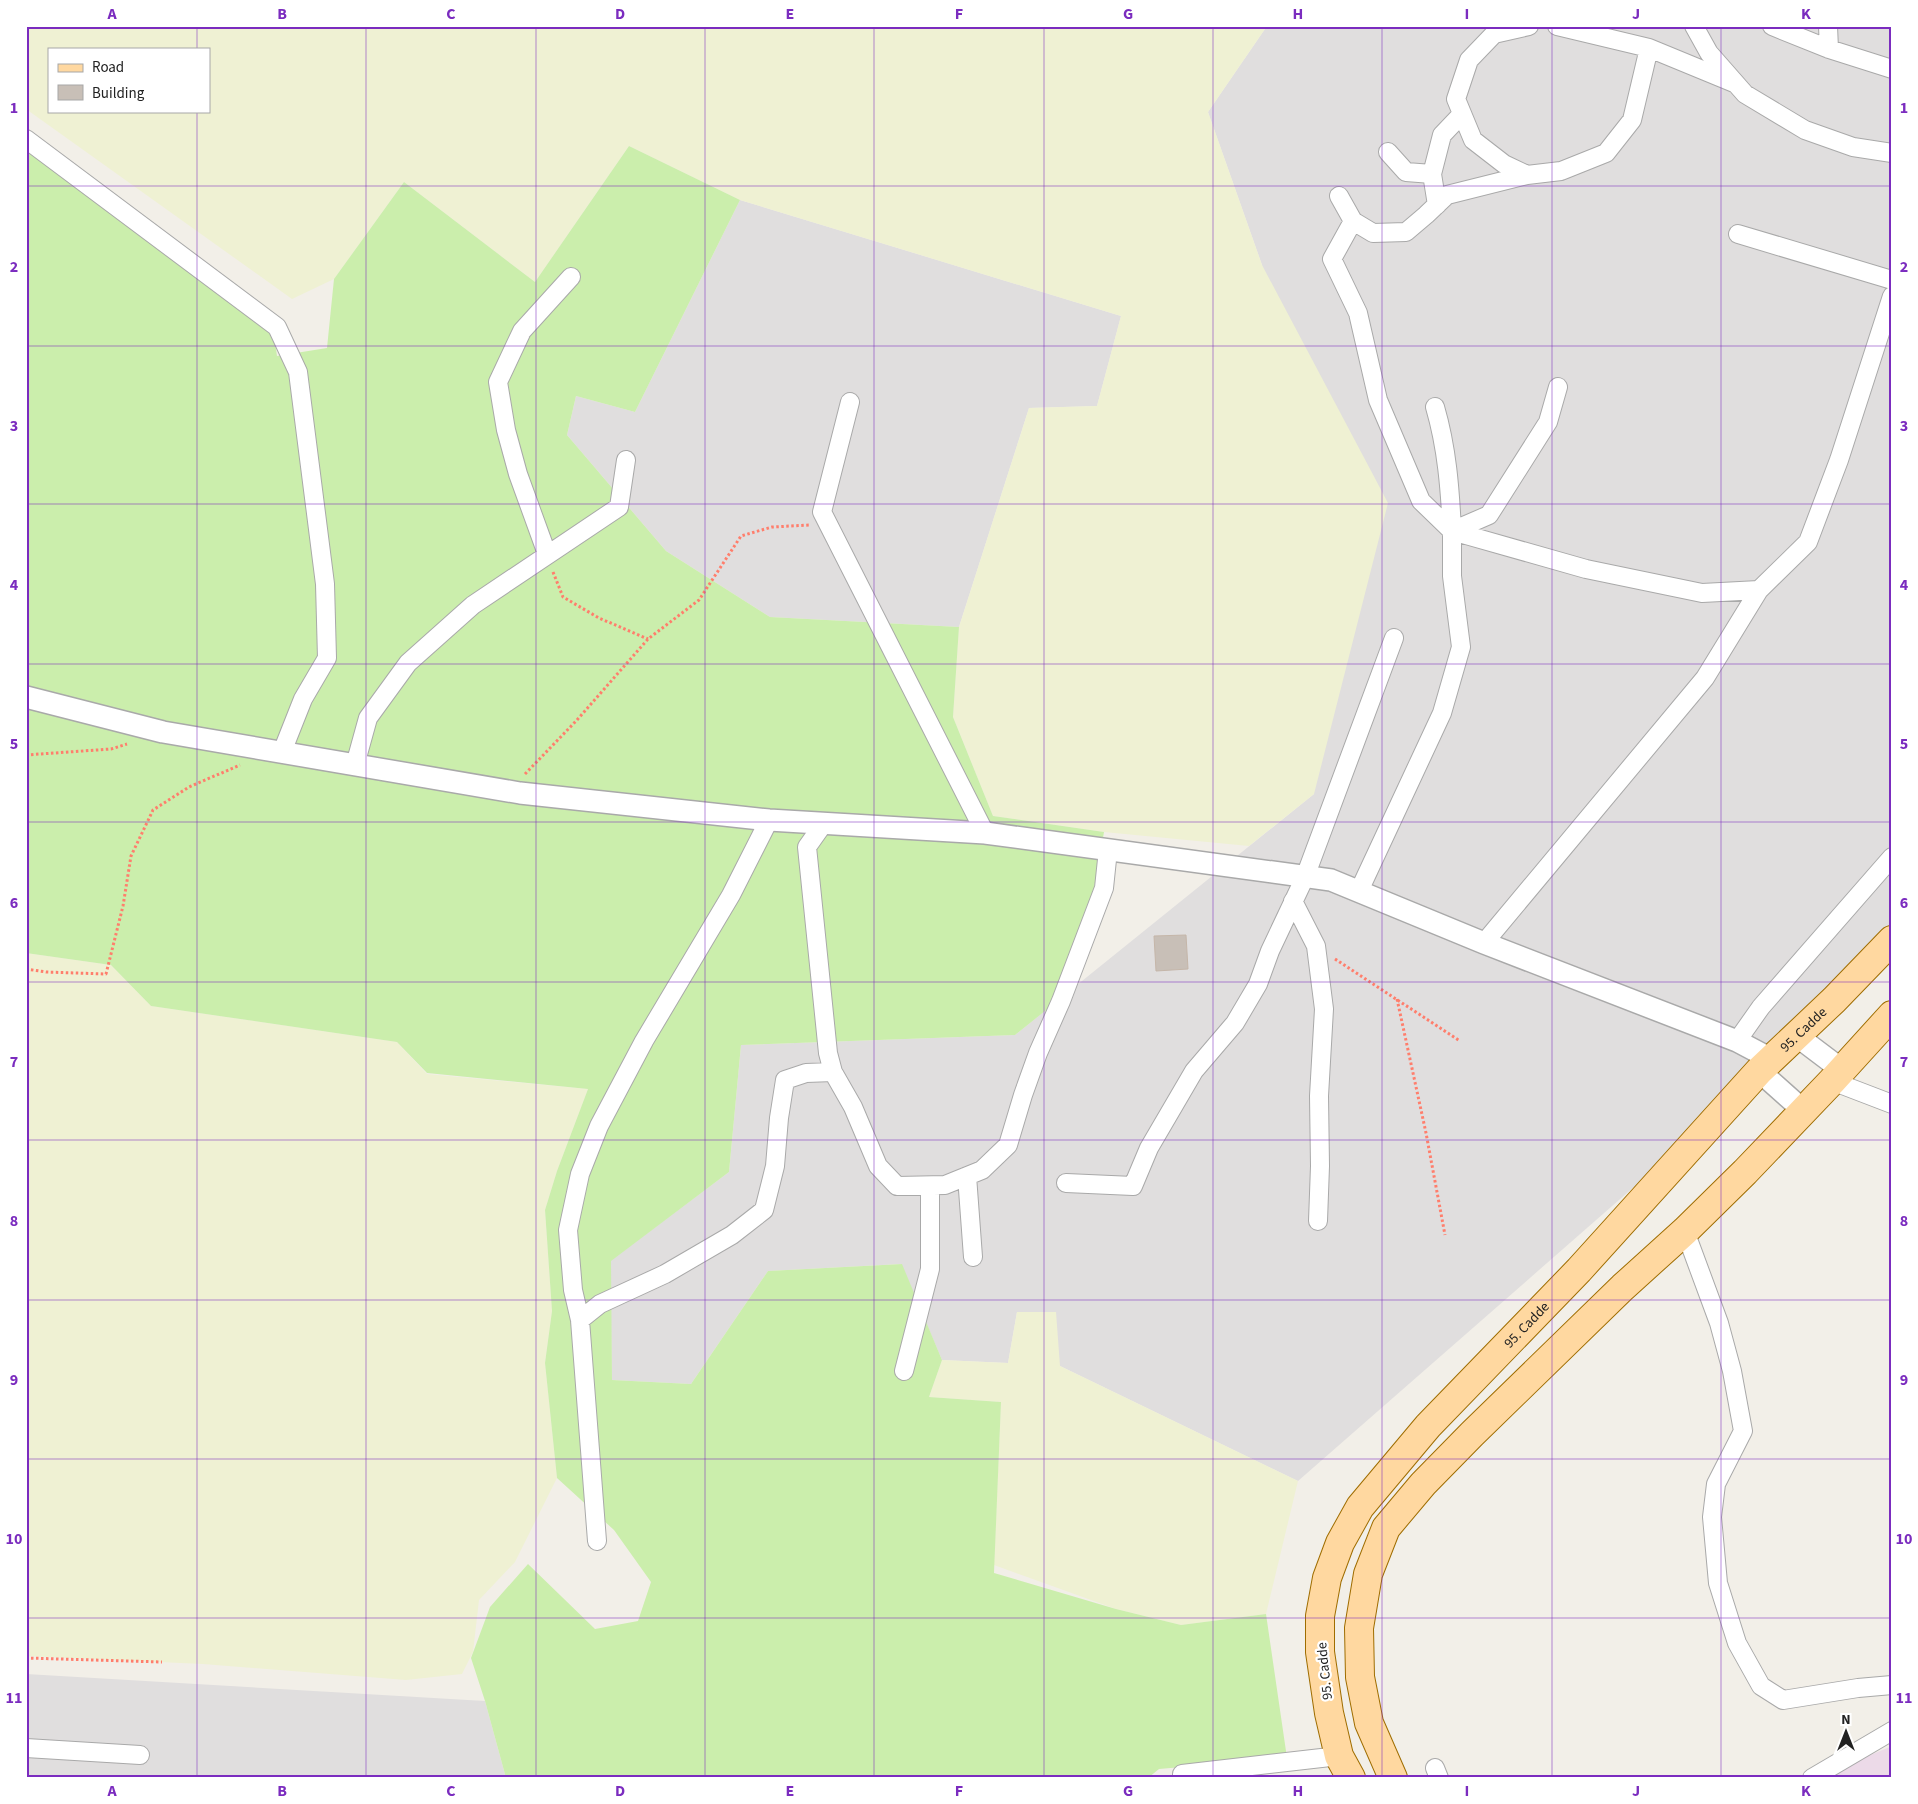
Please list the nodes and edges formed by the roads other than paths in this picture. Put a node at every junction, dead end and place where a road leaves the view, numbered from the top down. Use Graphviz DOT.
graph roads {
  1 [pos="1529,26"];
  2 [pos="1557,26"];
  3 [pos="1694,26"];
  4 [pos="1772,26"];
  5 [pos="1828,26"];
  6 [pos="1649,48"];
  7 [pos="1828,48"];
  8 [pos="1892,69"];
  9 [pos="1736,84"];
  10 [pos="1462,114"];
  11 [pos="26,139"];
  12 [pos="1388,152"];
  13 [pos="1892,153"];
  14 [pos="1432,174"];
  15 [pos="1527,175"];
  16 [pos="1338,196"];
  17 [pos="1437,205"];
  18 [pos="1353,222"];
  19 [pos="1738,234"];
  20 [pos="571,277"];
  21 [pos="1892,280"];
  22 [pos="1892,296"];
  23 [pos="1558,387"];
  24 [pos="850,402"];
  25 [pos="1435,407"];
  26 [pos="626,460"];
  27 [pos="1452,531"];
  28 [pos="547,554"];
  29 [pos="1759,590"];
  30 [pos="1394,638"];
  31 [pos="26,697"];
  32 [pos="282,752"];
  33 [pos="355,765"];
  34 [pos="768,820"];
  35 [pos="824,823"];
  36 [pos="985,833"];
  37 [pos="1108,850"];
  38 [pos="1892,857"];
  39 [pos="1305,877"];
  40 [pos="1358,891"];
  41 [pos="1293,902"];
  42 [pos="1892,940"];
  43 [pos="1484,942"];
  44 [pos="1892,1015"];
  45 [pos="1796,1036"];
  46 [pos="1737,1041"];
  47 [pos="1765,1065"];
  48 [pos="833,1072"];
  49 [pos="1837,1076"];
  50 [pos="1892,1104"];
  51 [pos="1804,1110"];
  52 [pos="967,1176"];
  53 [pos="1066,1183"];
  54 [pos="930,1186"];
  55 [pos="1318,1221"];
  56 [pos="1685,1231"];
  57 [pos="973,1257"];
  58 [pos="580,1320"];
  59 [pos="904,1371"];
  60 [pos="597,1541"];
  61 [pos="1892,1685"];
  62 [pos="1892,1731"];
  63 [pos="26,1748"];
  64 [pos="140,1755"];
  65 [pos="1345,1767"];
  66 [pos="1182,1774"];
  67 [pos="1393,1778"];
  68 [pos="1812,1778"];
  1 -- 10 [label="street"];
  2 -- 6 [label="street"];
  3 -- 9 [label="street"];
  4 -- 7 [label="street"];
  5 -- 7 [label="street"];
  6 -- 9 [label="street"];
  6 -- 15 [label="street"];
  7 -- 8 [label="street"];
  9 -- 13 [label="street"];
  10 -- 14 [label="street"];
  10 -- 15 [label="street"];
  11 -- 32 [label="street"];
  12 -- 14 [label="street"];
  14 -- 17 [label="street"];
  15 -- 17 [label="street"];
  16 -- 18 [label="street"];
  17 -- 18 [label="street"];
  18 -- 27 [label="street"];
  19 -- 21 [label="street"];
  20 -- 28 [label="street"];
  22 -- 29 [label="street"];
  23 -- 27 [label="street"];
  24 -- 36 [label="street"];
  25 -- 27 [label="street"];
  26 -- 28 [label="street"];
  27 -- 29 [label="street"];
  27 -- 40 [label="street"];
  28 -- 33 [label="street"];
  29 -- 43 [label="street"];
  30 -- 39 [label="street"];
  31 -- 32 [label="street"];
  32 -- 33 [label="street"];
  33 -- 34 [label="street"];
  34 -- 35 [label="street"];
  34 -- 58 [label="street"];
  35 -- 36 [label="street"];
  35 -- 48 [label="street"];
  36 -- 37 [label="street"];
  37 -- 39 [label="street"];
  37 -- 52 [label="street"];
  38 -- 46 [label="street"];
  39 -- 40 [label="street"];
  39 -- 41 [label="street"];
  40 -- 43 [label="street"];
  41 -- 53 [label="street"];
  41 -- 55 [label="street"];
  42 -- 45 [label="main road, 95. Cadde"];
  43 -- 46 [label="street"];
  44 -- 49 [label="main road"];
  45 -- 47 [label="main road, 95. Cadde"];
  45 -- 49 [label="street"];
  46 -- 47 [label="street"];
  47 -- 51 [label="street"];
  47 -- 65 [label="main road, 95. Cadde"];
  48 -- 54 [label="street"];
  48 -- 58 [label="street"];
  49 -- 50 [label="street"];
  49 -- 51 [label="main road"];
  51 -- 56 [label="main road"];
  52 -- 54 [label="street"];
  52 -- 57 [label="street"];
  54 -- 59 [label="street"];
  56 -- 61 [label="street"];
  56 -- 67 [label="main road"];
  58 -- 60 [label="street"];
  62 -- 68 [label="street"];
  63 -- 64 [label="street"];
  65 -- 66 [label="street"];
}
